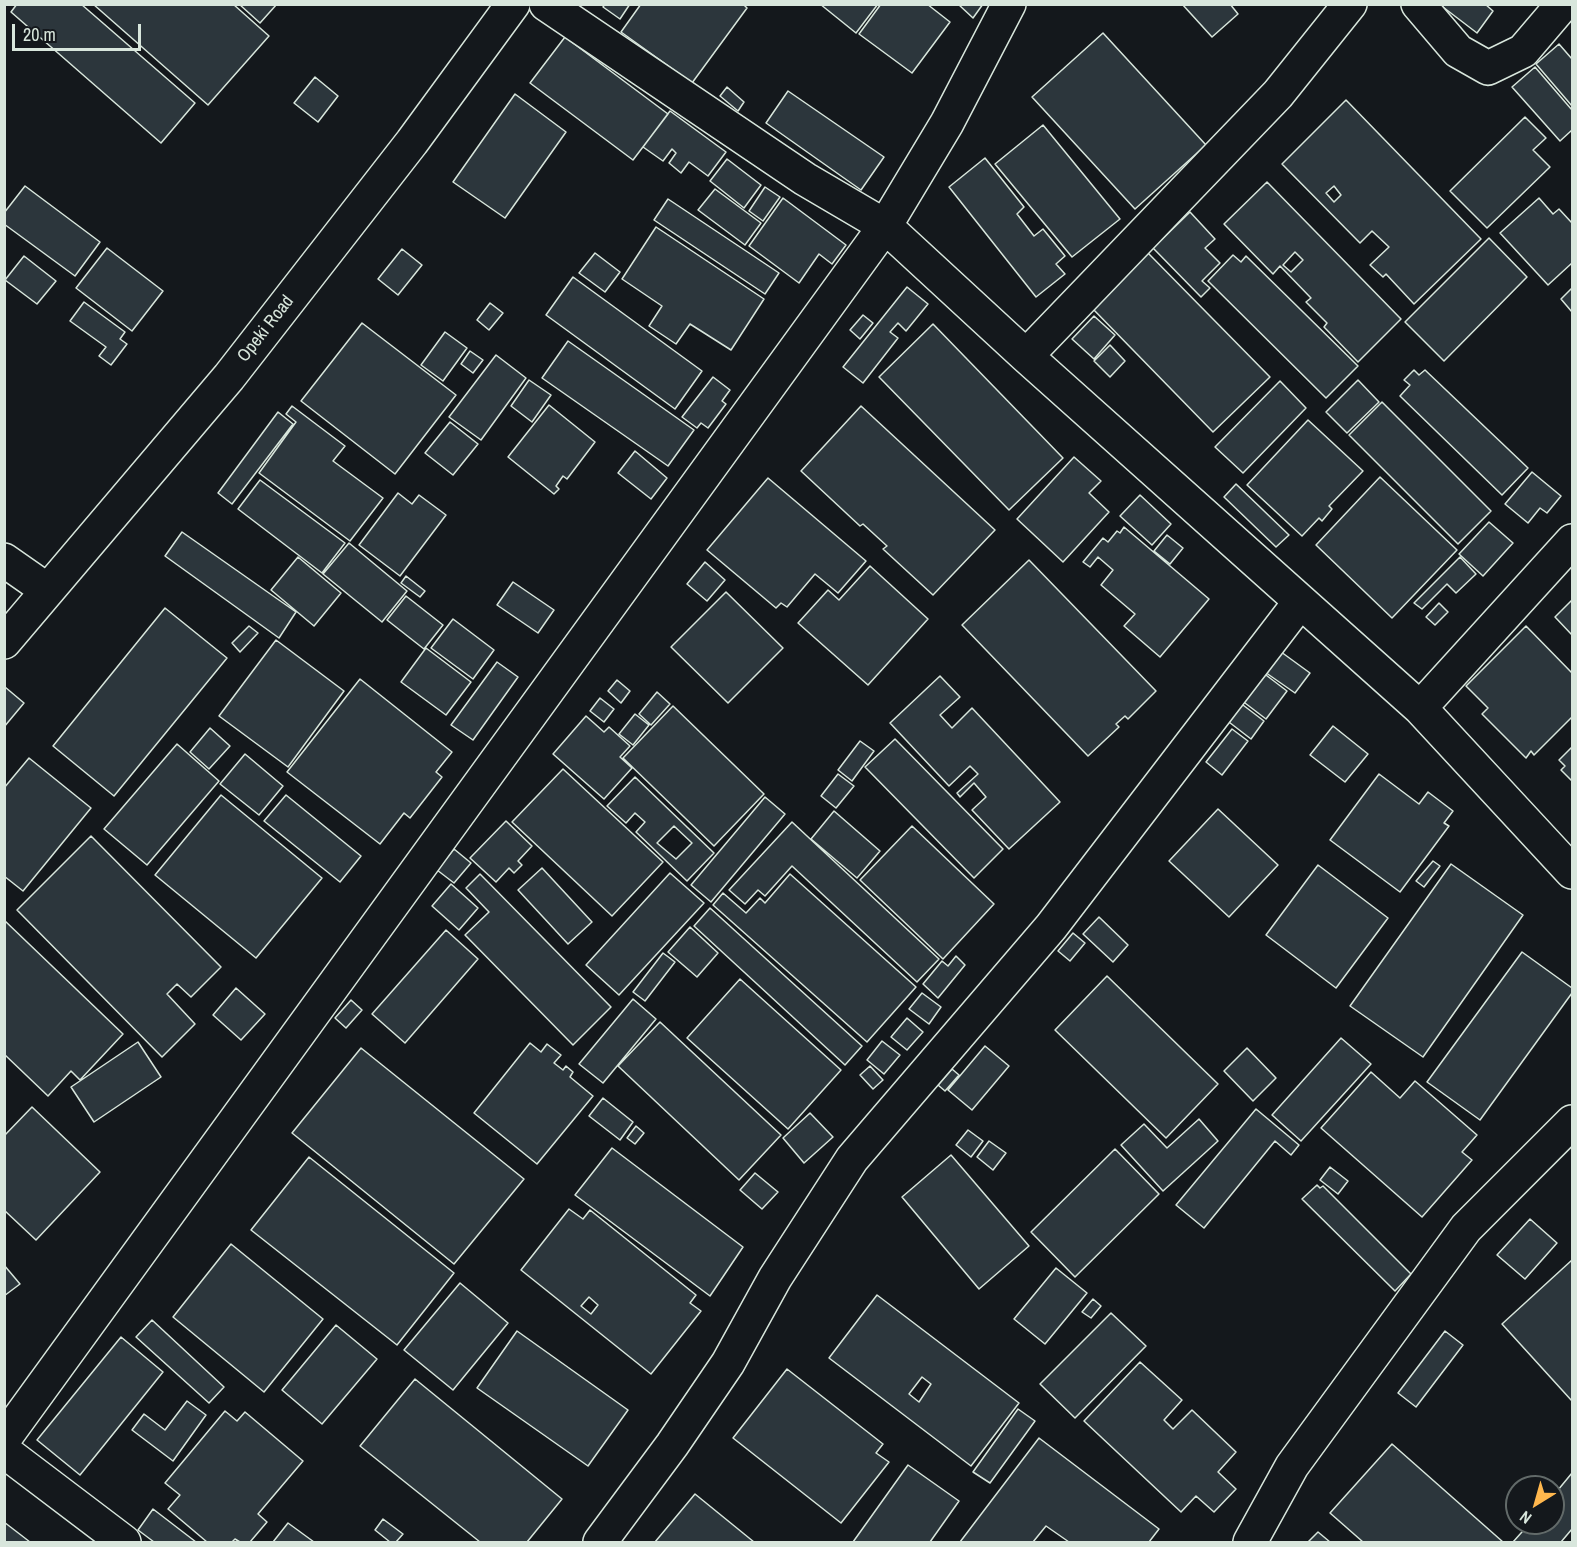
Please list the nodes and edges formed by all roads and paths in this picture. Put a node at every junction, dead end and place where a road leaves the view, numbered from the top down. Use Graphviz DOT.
graph roads {
  1 [pos="513,4"];
  2 [pos="546,4"];
  3 [pos="1009,4"];
  4 [pos="1350,4"];
  5 [pos="1418,4"];
  6 [pos="1563,4"];
  7 [pos="885,226"];
  8 [pos="1026,356"];
  9 [pos="1572,541"];
  10 [pos="4,560"];
  11 [pos="47,590"];
  12 [pos="1300,602"];
  13 [pos="4,642"];
  14 [pos="1420,708"];
  15 [pos="1572,872"];
  16 [pos="1572,1122"];
  17 [pos="4,1439"];
  18 [pos="4,1451"];
  19 [pos="124,1542"];
  20 [pos="600,1542"];
  21 [pos="1250,1542"];
  1 -- 11 [label="street, Opeki Road"];
  2 -- 7 [label="street"];
  3 -- 7 [label="street"];
  4 -- 8 [label="street"];
  5 -- 6 [label="street"];
  7 -- 8 [label="street"];
  7 -- 17 [label="street"];
  8 -- 12 [label="street"];
  9 -- 14 [label="street"];
  10 -- 11 [label="street"];
  11 -- 13 [label="street, Opeki Road"];
  12 -- 14 [label="street"];
  12 -- 20 [label="street"];
  14 -- 15 [label="street"];
  16 -- 21 [label="street"];
  18 -- 19 [label="street"];
}
